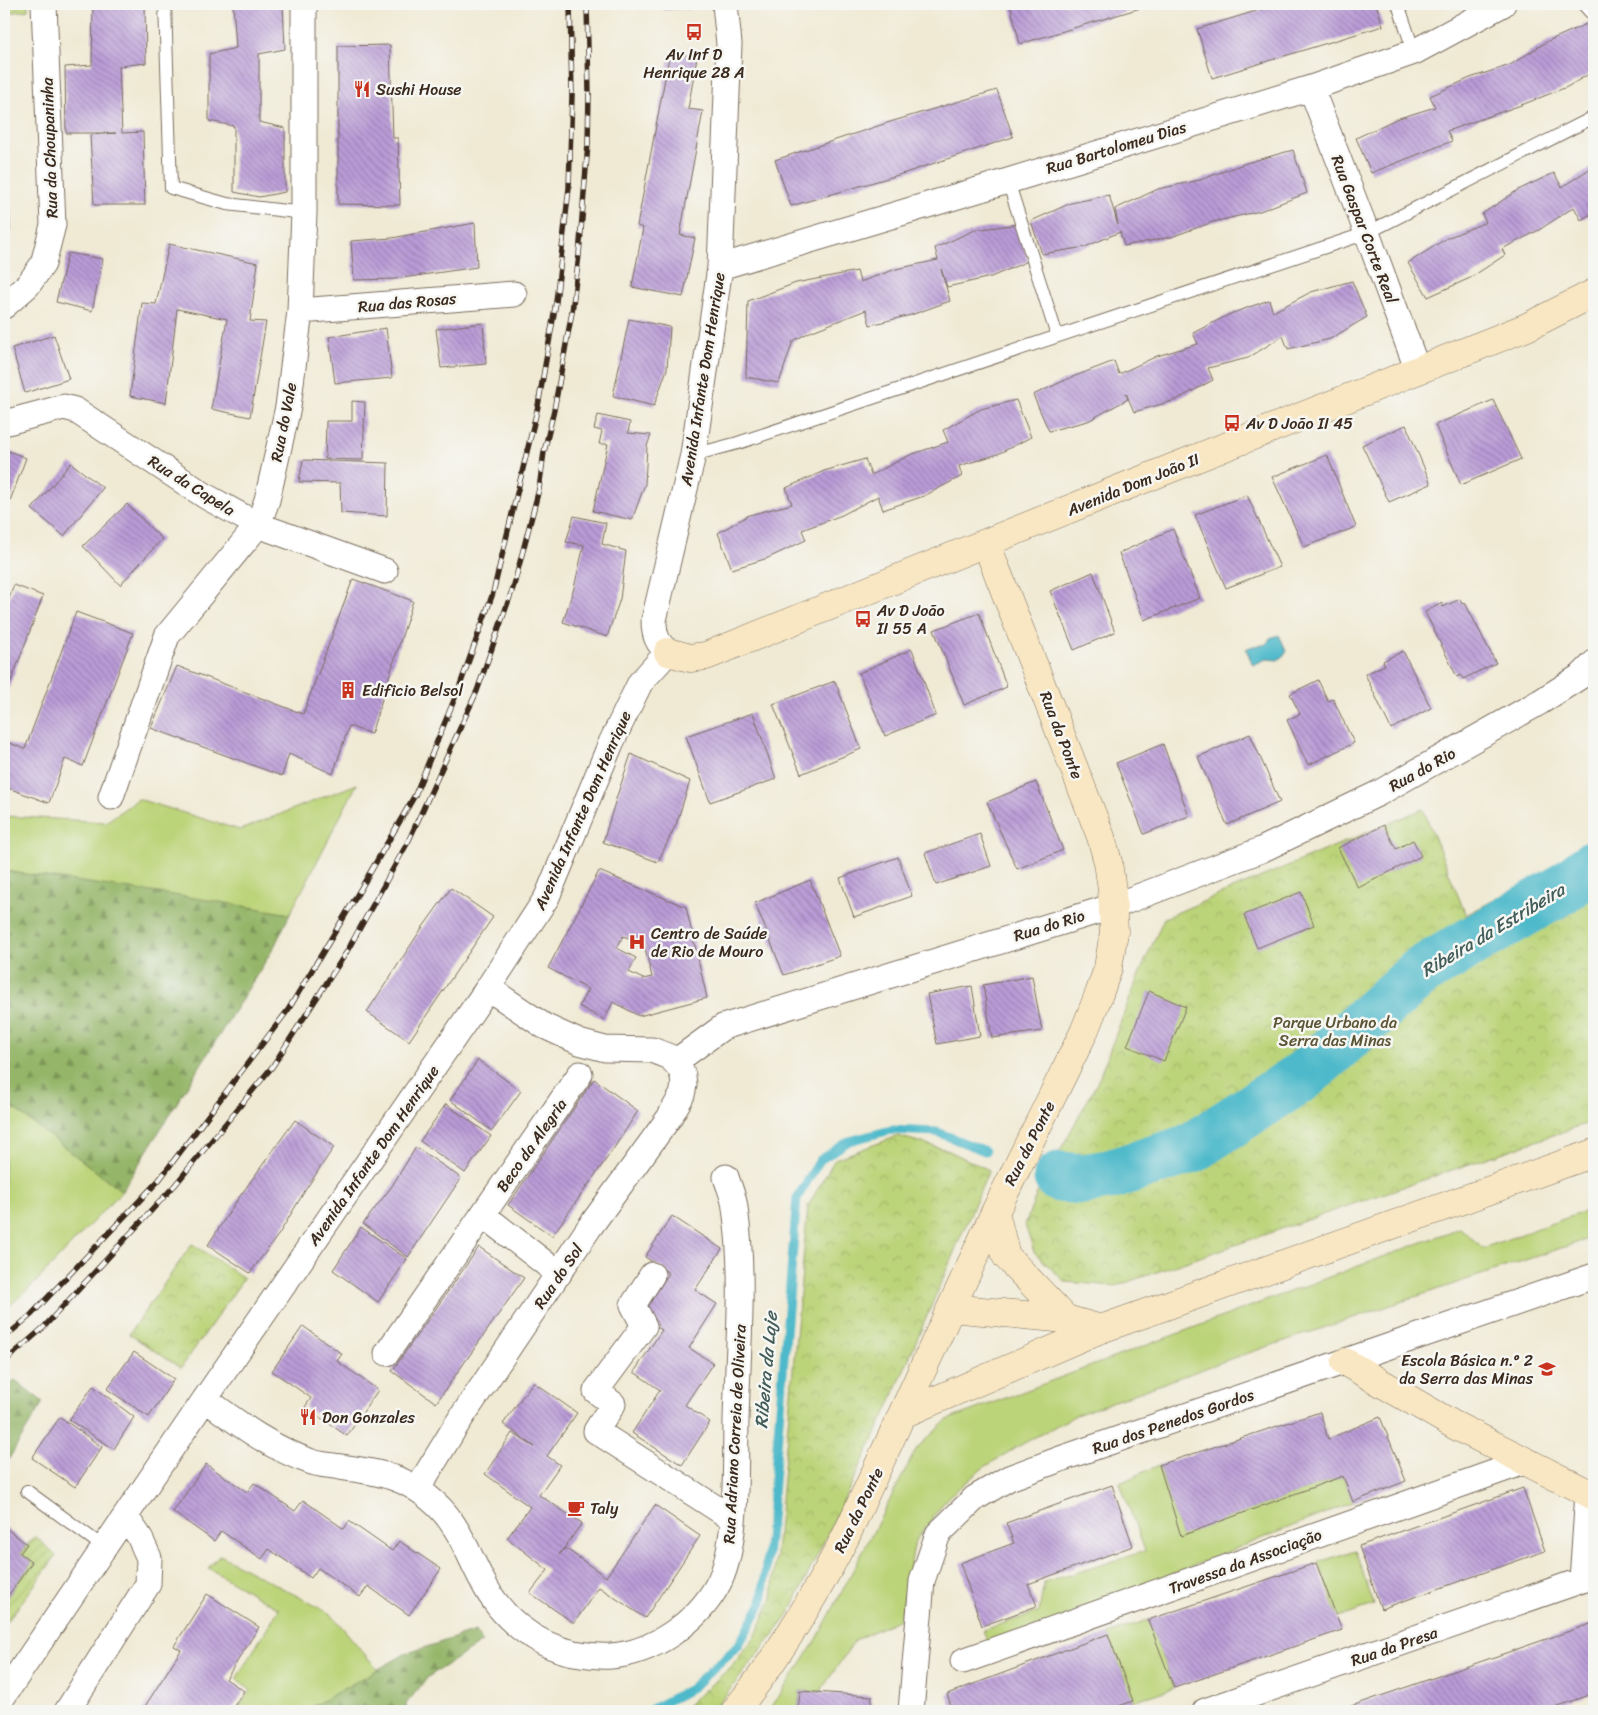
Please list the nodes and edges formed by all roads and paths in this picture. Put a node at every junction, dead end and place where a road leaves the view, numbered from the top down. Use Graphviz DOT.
graph roads {
  1 [pos="44,4"];
  2 [pos="165,4"];
  3 [pos="304,4"];
  4 [pos="725,4"];
  5 [pos="1398,4"];
  6 [pos="1502,4"];
  7 [pos="1583,4"];
  8 [pos="1594,16"];
  9 [pos="1414,52"];
  10 [pos="1311,88"];
  11 [pos="1594,117"];
  12 [pos="1008,181"];
  13 [pos="304,212"];
  14 [pos="1367,233"];
  15 [pos="720,267"];
  16 [pos="1594,293"];
  17 [pos="514,294"];
  18 [pos="4,306"];
  19 [pos="300,311"];
  20 [pos="1057,336"];
  21 [pos="1418,371"];
  22 [pos="4,424"];
  23 [pos="693,455"];
  24 [pos="258,525"];
  25 [pos="986,543"];
  26 [pos="385,570"];
  27 [pos="668,652"];
  28 [pos="1594,663"];
  29 [pos="111,797"];
  30 [pos="1114,906"];
  31 [pos="488,988"];
  32 [pos="675,1062"];
  33 [pos="580,1074"];
  34 [pos="1594,1153"];
  35 [pos="726,1177"];
  36 [pos="994,1212"];
  37 [pos="482,1215"];
  38 [pos="559,1274"];
  39 [pos="652,1274"];
  40 [pos="1594,1276"];
  41 [pos="951,1308"];
  42 [pos="1066,1319"];
  43 [pos="1101,1329"];
  44 [pos="387,1353"];
  45 [pos="1345,1362"];
  46 [pos="205,1399"];
  47 [pos="902,1414"];
  48 [pos="1527,1461"];
  49 [pos="418,1488"];
  50 [pos="27,1490"];
  51 [pos="1591,1495"];
  52 [pos="126,1517"];
  53 [pos="733,1519"];
  54 [pos="105,1548"];
  55 [pos="1588,1578"];
  56 [pos="963,1662"];
  57 [pos="4,1695"];
  58 [pos="67,1711"];
  59 [pos="735,1711"];
  60 [pos="910,1711"];
  61 [pos="1205,1711"];
  1 -- 18 [label="street, Rua da Choupaninha"];
  2 -- 13 [label="lane"];
  3 -- 13 [label="street, Rua do Vale"];
  4 -- 15 [label="street, Avenida Infante Dom Henrique"];
  5 -- 9 [label="lane"];
  6 -- 9 [label="street, Rua Bartolomeu Dias"];
  7 -- 8 [label="lane"];
  9 -- 10 [label="street, Rua Bartolomeu Dias"];
  10 -- 12 [label="street, Rua Bartolomeu Dias"];
  10 -- 14 [label="street, Rua Gaspar Corte Real"];
  11 -- 14 [label="lane"];
  12 -- 15 [label="street, Rua Bartolomeu Dias"];
  12 -- 20 [label="lane"];
  13 -- 19 [label="street, Rua do Vale"];
  14 -- 20 [label="lane"];
  14 -- 21 [label="street, Rua Gaspar Corte Real"];
  15 -- 23 [label="street, Avenida Infante Dom Henrique"];
  16 -- 21 [label="street, Avenida Dom João II"];
  17 -- 19 [label="street, Rua das Rosas"];
  19 -- 24 [label="street, Rua do Vale"];
  20 -- 23 [label="lane"];
  21 -- 25 [label="street, Avenida Dom João II"];
  22 -- 24 [label="street, Rua da Capela"];
  23 -- 27 [label="street, Avenida Infante Dom Henrique"];
  24 -- 26 [label="street, Rua da Capela"];
  24 -- 29 [label="street, Rua do Vale"];
  25 -- 27 [label="street, Avenida Dom João II"];
  25 -- 30 [label="street, Rua da Ponte"];
  27 -- 31 [label="street, Avenida Infante Dom Henrique"];
  28 -- 30 [label="street, Rua do Rio"];
  30 -- 32 [label="street, Rua do Rio"];
  30 -- 36 [label="street, Rua da Ponte"];
  31 -- 32 [label="street"];
  31 -- 46 [label="street, Avenida Infante Dom Henrique"];
  32 -- 38 [label="street, Rua do Sol"];
  33 -- 37 [label="street, Beco da Alegria"];
  34 -- 43 [label="street"];
  35 -- 53 [label="street, Rua Adriano Correia de Oliveira"];
  36 -- 41 [label="street, Rua da Ponte"];
  36 -- 42 [label="street"];
  37 -- 38 [label="street"];
  37 -- 44 [label="street, Beco da Alegria"];
  38 -- 49 [label="street, Rua do Sol"];
  39 -- 53 [label="street"];
  40 -- 45 [label="street, Rua dos Penedos Gordos"];
  41 -- 42 [label="street"];
  41 -- 47 [label="street, Rua da Ponte"];
  42 -- 43 [label="street"];
  43 -- 47 [label="street"];
  45 -- 48 [label="street"];
  45 -- 60 [label="street, Rua dos Penedos Gordos"];
  46 -- 49 [label="street, Rua Adriano Correia de Oliveira"];
  46 -- 52 [label="street, Avenida Infante Dom Henrique"];
  47 -- 59 [label="street, Rua da Ponte"];
  48 -- 51 [label="street"];
  48 -- 56 [label="street, Travessa da Associação"];
  49 -- 53 [label="street, Rua Adriano Correia de Oliveira"];
  50 -- 54 [label="lane"];
  51 -- 55 [label="street, Rua da Presa"];
  52 -- 54 [label="street, Avenida Infante Dom Henrique"];
  52 -- 58 [label="street"];
  54 -- 57 [label="street, Avenida Infante Dom Henrique"];
  55 -- 61 [label="street, Rua da Presa"];
}
